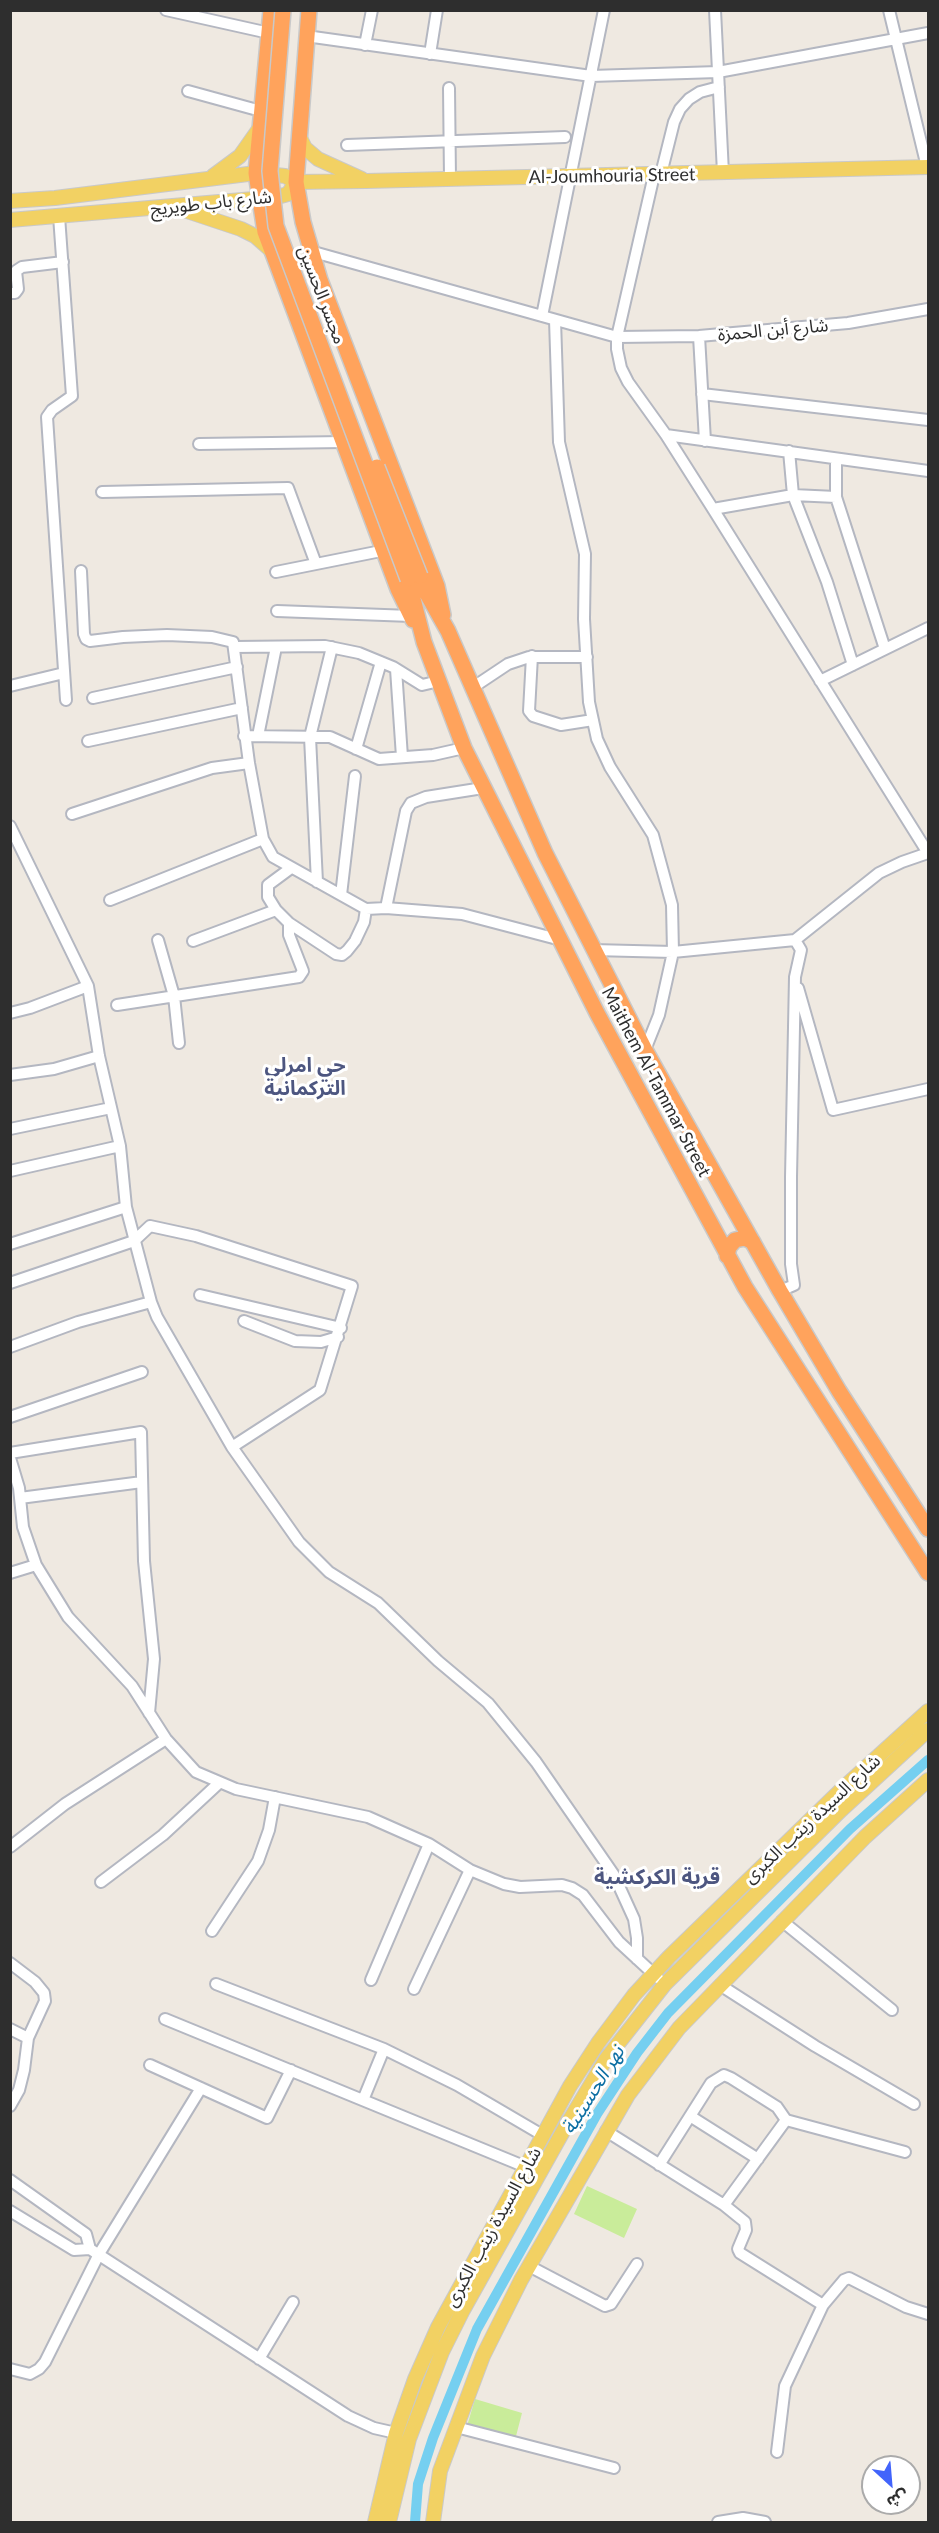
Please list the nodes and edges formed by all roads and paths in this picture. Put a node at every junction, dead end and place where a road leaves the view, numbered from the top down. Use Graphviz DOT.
graph roads {
  1 [pos="166,10"];
  2 [pos="271,10"];
  3 [pos="283,10"];
  4 [pos="294,10"];
  5 [pos="309,10"];
  6 [pos="372,10"];
  7 [pos="437,10"];
  8 [pos="604,10"];
  9 [pos="715,10"];
  10 [pos="889,10"];
  11 [pos="269,33"];
  12 [pos="928,33"];
  13 [pos="306,36"];
  14 [pos="897,39"];
  15 [pos="365,45"];
  16 [pos="430,54"];
  17 [pos="718,72"];
  18 [pos="591,76"];
  19 [pos="719,87"];
  20 [pos="449,88"];
  21 [pos="188,91"];
  22 [pos="261,111"];
  23 [pos="259,129"];
  24 [pos="299,136"];
  25 [pos="565,137"];
  26 [pos="450,141"];
  27 [pos="347,145"];
  28 [pos="928,167"];
  29 [pos="255,173"];
  30 [pos="723,173"];
  31 [pos="658,175"];
  32 [pos="572,176"];
  33 [pos="450,179"];
  34 [pos="205,180"];
  35 [pos="366,181"];
  36 [pos="296,182"];
  37 [pos="258,199"];
  38 [pos="10,201"];
  39 [pos="176,207"];
  40 [pos="59,216"];
  41 [pos="10,220"];
  42 [pos="272,251"];
  43 [pos="310,251"];
  44 [pos="63,262"];
  45 [pos="10,293"];
  46 [pos="928,309"];
  47 [pos="542,316"];
  48 [pos="555,320"];
  49 [pos="699,336"];
  50 [pos="617,337"];
  51 [pos="702,394"];
  52 [pos="928,420"];
  53 [pos="666,435"];
  54 [pos="705,441"];
  55 [pos="344,442"];
  56 [pos="199,444"];
  57 [pos="789,452"];
  58 [pos="836,459"];
  59 [pos="928,471"];
  60 [pos="102,492"];
  61 [pos="793,495"];
  62 [pos="836,497"];
  63 [pos="713,509"];
  64 [pos="386,550"];
  65 [pos="316,564"];
  66 [pos="81,571"];
  67 [pos="276,572"];
  68 [pos="414,578"];
  69 [pos="277,611"];
  70 [pos="411,616"];
  71 [pos="928,628"];
  72 [pos="448,631"];
  73 [pos="424,642"];
  74 [pos="235,647"];
  75 [pos="276,647"];
  76 [pos="332,647"];
  77 [pos="885,650"];
  78 [pos="532,656"];
  79 [pos="587,657"];
  80 [pos="381,662"];
  81 [pos="853,665"];
  82 [pos="237,667"];
  83 [pos="396,669"];
  84 [pos="64,673"];
  85 [pos="439,681"];
  86 [pos="820,681"];
  87 [pos="10,686"];
  88 [pos="472,688"];
  89 [pos="93,698"];
  90 [pos="66,700"];
  91 [pos="242,708"];
  92 [pos="593,720"];
  93 [pos="244,736"];
  94 [pos="258,736"];
  95 [pos="310,737"];
  96 [pos="88,741"];
  97 [pos="464,748"];
  98 [pos="356,749"];
  99 [pos="402,757"];
  100 [pos="249,763"];
  101 [pos="355,776"];
  102 [pos="483,788"];
  103 [pos="72,814"];
  104 [pos="10,826"];
  105 [pos="263,839"];
  106 [pos="544,853"];
  107 [pos="928,853"];
  108 [pos="522,865"];
  109 [pos="291,868"];
  110 [pos="317,882"];
  111 [pos="560,885"];
  112 [pos="537,894"];
  113 [pos="341,895"];
  114 [pos="110,900"];
  115 [pos="386,908"];
  116 [pos="366,909"];
  117 [pos="276,910"];
  118 [pos="289,923"];
  119 [pos="158,940"];
  120 [pos="561,940"];
  121 [pos="795,940"];
  122 [pos="193,941"];
  123 [pos="593,950"];
  124 [pos="673,952"];
  125 [pos="795,976"];
  126 [pos="88,986"];
  127 [pos="174,996"];
  128 [pos="117,1005"];
  129 [pos="10,1013"];
  130 [pos="179,1043"];
  131 [pos="645,1050"];
  132 [pos="99,1056"];
  133 [pos="10,1075"];
  134 [pos="928,1089"];
  135 [pos="111,1108"];
  136 [pos="10,1129"];
  137 [pos="120,1146"];
  138 [pos="10,1171"];
  139 [pos="731,1202"];
  140 [pos="126,1207"];
  141 [pos="706,1217"];
  142 [pos="134,1241"];
  143 [pos="753,1242"];
  144 [pos="10,1244"];
  145 [pos="728,1257"];
  146 [pos="10,1283"];
  147 [pos="780,1291"];
  148 [pos="200,1295"];
  149 [pos="151,1302"];
  150 [pos="244,1321"];
  151 [pos="339,1333"];
  152 [pos="10,1347"];
  153 [pos="142,1372"];
  154 [pos="10,1417"];
  155 [pos="232,1447"];
  156 [pos="10,1453"];
  157 [pos="10,1458"];
  158 [pos="142,1482"];
  159 [pos="20,1498"];
  160 [pos="928,1529"];
  161 [pos="36,1565"];
  162 [pos="10,1573"];
  163 [pos="928,1573"];
  164 [pos="928,1711"];
  165 [pos="149,1714"];
  166 [pos="928,1730"];
  167 [pos="166,1739"];
  168 [pos="928,1780"];
  169 [pos="219,1783"];
  170 [pos="275,1797"];
  171 [pos="429,1844"];
  172 [pos="10,1847"];
  173 [pos="470,1870"];
  174 [pos="101,1882"];
  175 [pos="782,1921"];
  176 [pos="212,1931"];
  177 [pos="637,1959"];
  178 [pos="10,1963"];
  179 [pos="653,1974"];
  180 [pos="371,1980"];
  181 [pos="216,1984"];
  182 [pos="665,1984"];
  183 [pos="720,1985"];
  184 [pos="414,1989"];
  185 [pos="892,2010"];
  186 [pos="165,2019"];
  187 [pos="10,2029"];
  188 [pos="28,2038"];
  189 [pos="384,2049"];
  190 [pos="150,2065"];
  191 [pos="291,2070"];
  192 [pos="201,2088"];
  193 [pos="363,2100"];
  194 [pos="914,2104"];
  195 [pos="10,2106"];
  196 [pos="690,2116"];
  197 [pos="786,2120"];
  198 [pos="606,2131"];
  199 [pos="544,2136"];
  200 [pos="905,2152"];
  201 [pos="758,2159"];
  202 [pos="659,2165"];
  203 [pos="526,2167"];
  204 [pos="10,2180"];
  205 [pos="724,2205"];
  206 [pos="10,2211"];
  207 [pos="94,2251"];
  208 [pos="637,2264"];
  209 [pos="530,2266"];
  210 [pos="293,2302"];
  211 [pos="823,2305"];
  212 [pos="928,2314"];
  213 [pos="259,2359"];
  214 [pos="10,2369"];
  215 [pos="456,2427"];
  216 [pos="396,2433"];
  217 [pos="777,2452"];
  218 [pos="614,2468"];
  219 [pos="375,2523"];
  220 [pos="389,2523"];
  221 [pos="433,2523"];
  222 [pos="718,2523"];
  223 [pos="765,2523"];
  1 -- 11 [label="street"];
  2 -- 11 [label="highway"];
  3 -- 68 [label="highway, مجسر الحسين, bridge"];
  4 -- 68 [label="highway, مجسر الحسين, bridge"];
  5 -- 13 [label="highway"];
  6 -- 15 [label="street"];
  7 -- 16 [label="street"];
  8 -- 18 [label="street"];
  9 -- 17 [label="street"];
  10 -- 14 [label="street"];
  11 -- 22 [label="highway"];
  12 -- 14 [label="street"];
  13 -- 15 [label="street"];
  13 -- 24 [label="highway"];
  14 -- 17 [label="street"];
  14 -- 28 [label="street"];
  15 -- 16 [label="street"];
  16 -- 18 [label="street"];
  17 -- 18 [label="street"];
  17 -- 19 [label="street"];
  18 -- 32 [label="street"];
  19 -- 30 [label="street"];
  19 -- 31 [label="street"];
  20 -- 26 [label="street"];
  21 -- 22 [label="street"];
  22 -- 23 [label="highway"];
  23 -- 29 [label="highway"];
  23 -- 34 [label="main road"];
  24 -- 35 [label="main road"];
  24 -- 36 [label="highway"];
  25 -- 26 [label="street"];
  26 -- 27 [label="street"];
  26 -- 33 [label="street"];
  28 -- 30 [label="main road, Al-Joumhouria Street"];
  29 -- 34 [label="main road, شارع باب طويريج"];
  29 -- 36 [label="main road, شارع باب طويريج"];
  29 -- 37 [label="highway"];
  30 -- 31 [label="main road, Al-Joumhouria Street"];
  31 -- 32 [label="main road, Al-Joumhouria Street"];
  31 -- 50 [label="street"];
  32 -- 33 [label="main road, Al-Joumhouria Street"];
  32 -- 47 [label="street"];
  33 -- 35 [label="main road, Al-Joumhouria Street"];
  34 -- 38 [label="main road, شارع باب طويريج"];
  35 -- 36 [label="main road, Al-Joumhouria Street"];
  36 -- 37 [label="main road, شارع باب طويريج"];
  36 -- 43 [label="highway"];
  37 -- 39 [label="main road, شارع باب طويريج"];
  37 -- 42 [label="highway"];
  39 -- 40 [label="main road, شارع باب طويريج"];
  39 -- 42 [label="main road"];
  40 -- 41 [label="main road, شارع باب طويريج"];
  40 -- 44 [label="street"];
  42 -- 55 [label="highway"];
  43 -- 47 [label="street, شارع أبن الحمزة"];
  43 -- 72 [label="highway"];
  44 -- 45 [label="street"];
  44 -- 84 [label="street"];
  46 -- 49 [label="street, شارع أبن الحمزة"];
  47 -- 48 [label="street, شارع أبن الحمزة"];
  48 -- 50 [label="street, شارع أبن الحمزة"];
  48 -- 79 [label="street"];
  49 -- 50 [label="street, شارع أبن الحمزة"];
  49 -- 51 [label="street"];
  50 -- 53 [label="street"];
  51 -- 52 [label="street"];
  51 -- 54 [label="street"];
  53 -- 54 [label="street"];
  53 -- 63 [label="street"];
  54 -- 57 [label="street"];
  55 -- 56 [label="street"];
  55 -- 64 [label="highway"];
  57 -- 58 [label="street"];
  57 -- 61 [label="street"];
  58 -- 59 [label="street"];
  58 -- 62 [label="street"];
  60 -- 65 [label="street"];
  61 -- 62 [label="street"];
  61 -- 63 [label="street"];
  61 -- 81 [label="street"];
  62 -- 77 [label="street"];
  63 -- 86 [label="street"];
  64 -- 65 [label="street"];
  64 -- 70 [label="highway"];
  65 -- 67 [label="street"];
  66 -- 74 [label="street"];
  68 -- 72 [label="highway, Maithem Al-Tammar Street"];
  68 -- 73 [label="highway, Maithem Al-Tammar Street"];
  69 -- 70 [label="street"];
  70 -- 73 [label="highway"];
  71 -- 77 [label="street"];
  72 -- 88 [label="highway, Maithem Al-Tammar Street"];
  73 -- 85 [label="highway, Maithem Al-Tammar Street"];
  74 -- 75 [label="street"];
  74 -- 82 [label="street"];
  75 -- 76 [label="street"];
  75 -- 94 [label="street"];
  76 -- 80 [label="street"];
  76 -- 95 [label="street"];
  77 -- 81 [label="street"];
  78 -- 79 [label="street"];
  78 -- 88 [label="street"];
  78 -- 92 [label="street"];
  79 -- 92 [label="street"];
  80 -- 83 [label="street"];
  80 -- 98 [label="street"];
  81 -- 86 [label="street"];
  82 -- 89 [label="street"];
  82 -- 91 [label="street"];
  83 -- 85 [label="street"];
  83 -- 99 [label="street"];
  84 -- 87 [label="street"];
  84 -- 90 [label="street"];
  85 -- 97 [label="highway, Maithem Al-Tammar Street"];
  86 -- 107 [label="street"];
  88 -- 106 [label="highway, Maithem Al-Tammar Street"];
  91 -- 93 [label="street"];
  91 -- 96 [label="street"];
  92 -- 124 [label="street"];
  93 -- 94 [label="street"];
  93 -- 100 [label="street"];
  94 -- 95 [label="street"];
  95 -- 98 [label="street"];
  95 -- 110 [label="street"];
  97 -- 99 [label="street"];
  97 -- 102 [label="highway, Maithem Al-Tammar Street"];
  98 -- 99 [label="street"];
  100 -- 103 [label="street"];
  100 -- 105 [label="street"];
  101 -- 113 [label="street"];
  102 -- 108 [label="highway, Maithem Al-Tammar Street"];
  102 -- 115 [label="street"];
  104 -- 126 [label="street"];
  105 -- 109 [label="street"];
  105 -- 114 [label="street"];
  106 -- 108 [label="highway"];
  106 -- 111 [label="highway, Maithem Al-Tammar Street"];
  107 -- 121 [label="street"];
  108 -- 112 [label="highway, Maithem Al-Tammar Street"];
  109 -- 110 [label="street"];
  109 -- 117 [label="street"];
  110 -- 113 [label="street"];
  111 -- 112 [label="highway"];
  111 -- 123 [label="highway, Maithem Al-Tammar Street"];
  112 -- 120 [label="highway, Maithem Al-Tammar Street"];
  113 -- 116 [label="street"];
  115 -- 116 [label="street"];
  115 -- 120 [label="street"];
  116 -- 118 [label="street"];
  117 -- 118 [label="street"];
  117 -- 122 [label="street"];
  118 -- 127 [label="street"];
  119 -- 127 [label="street"];
  120 -- 141 [label="highway, Maithem Al-Tammar Street"];
  121 -- 124 [label="street"];
  121 -- 125 [label="street"];
  123 -- 124 [label="street"];
  123 -- 131 [label="highway, Maithem Al-Tammar Street"];
  124 -- 131 [label="street"];
  125 -- 134 [label="street"];
  125 -- 147 [label="street"];
  126 -- 129 [label="street"];
  126 -- 132 [label="street"];
  127 -- 128 [label="street"];
  127 -- 130 [label="street"];
  131 -- 139 [label="highway, Maithem Al-Tammar Street"];
  132 -- 133 [label="street"];
  132 -- 135 [label="street"];
  135 -- 136 [label="street"];
  135 -- 137 [label="street"];
  137 -- 138 [label="street"];
  137 -- 140 [label="street"];
  139 -- 141 [label="highway"];
  139 -- 143 [label="highway, Maithem Al-Tammar Street"];
  140 -- 142 [label="street"];
  140 -- 144 [label="street"];
  141 -- 145 [label="highway, Maithem Al-Tammar Street"];
  142 -- 146 [label="street"];
  142 -- 149 [label="street"];
  142 -- 151 [label="street"];
  143 -- 145 [label="highway"];
  143 -- 147 [label="highway, Maithem Al-Tammar Street"];
  145 -- 163 [label="highway, Maithem Al-Tammar Street"];
  147 -- 160 [label="highway, Maithem Al-Tammar Street"];
  148 -- 151 [label="street"];
  149 -- 152 [label="street"];
  149 -- 155 [label="street"];
  150 -- 151 [label="street"];
  151 -- 155 [label="street"];
  153 -- 154 [label="street"];
  155 -- 177 [label="street"];
  156 -- 158 [label="street"];
  157 -- 159 [label="street"];
  158 -- 159 [label="street"];
  158 -- 165 [label="street"];
  159 -- 161 [label="street"];
  161 -- 162 [label="street"];
  161 -- 165 [label="street"];
  164 -- 179 [label="main road, شارع السيدة زينب الكبرى"];
  165 -- 167 [label="street"];
  166 -- 182 [label="main road, شارع السيدة زينب الكبرى"];
  167 -- 169 [label="street"];
  167 -- 172 [label="street"];
  168 -- 175 [label="main road"];
  169 -- 170 [label="street"];
  169 -- 174 [label="street"];
  170 -- 171 [label="street"];
  170 -- 176 [label="street"];
  171 -- 173 [label="street"];
  171 -- 180 [label="street"];
  173 -- 177 [label="street"];
  173 -- 184 [label="street"];
  175 -- 183 [label="main road"];
  175 -- 185 [label="street"];
  177 -- 179 [label="street"];
  178 -- 188 [label="street"];
  179 -- 182 [label="street"];
  179 -- 199 [label="main road, شارع السيدة زينب الكبرى"];
  181 -- 189 [label="street"];
  182 -- 220 [label="main road, شارع السيدة زينب الكبرى"];
  183 -- 194 [label="street"];
  183 -- 198 [label="main road"];
  186 -- 191 [label="street"];
  187 -- 188 [label="street"];
  188 -- 195 [label="street"];
  189 -- 193 [label="street"];
  189 -- 199 [label="street"];
  190 -- 192 [label="street"];
  191 -- 192 [label="street"];
  191 -- 193 [label="street"];
  192 -- 207 [label="street"];
  193 -- 203 [label="street"];
  196 -- 197 [label="street"];
  196 -- 201 [label="street"];
  196 -- 202 [label="street"];
  197 -- 200 [label="street"];
  197 -- 201 [label="street"];
  198 -- 202 [label="street"];
  198 -- 209 [label="main road"];
  199 -- 203 [label="main road, شارع السيدة زينب الكبرى"];
  201 -- 205 [label="street"];
  202 -- 205 [label="street"];
  203 -- 216 [label="main road, شارع السيدة زينب الكبرى"];
  204 -- 207 [label="street"];
  205 -- 211 [label="street"];
  206 -- 207 [label="street"];
  207 -- 213 [label="street"];
  207 -- 214 [label="street"];
  208 -- 209 [label="street"];
  209 -- 215 [label="main road"];
  210 -- 213 [label="street"];
  211 -- 212 [label="street"];
  211 -- 217 [label="street"];
  213 -- 216 [label="street"];
  215 -- 218 [label="street"];
  215 -- 221 [label="main road"];
  216 -- 219 [label="main road, شارع السيدة زينب الكبرى"];
  222 -- 223 [label="street"];
}
